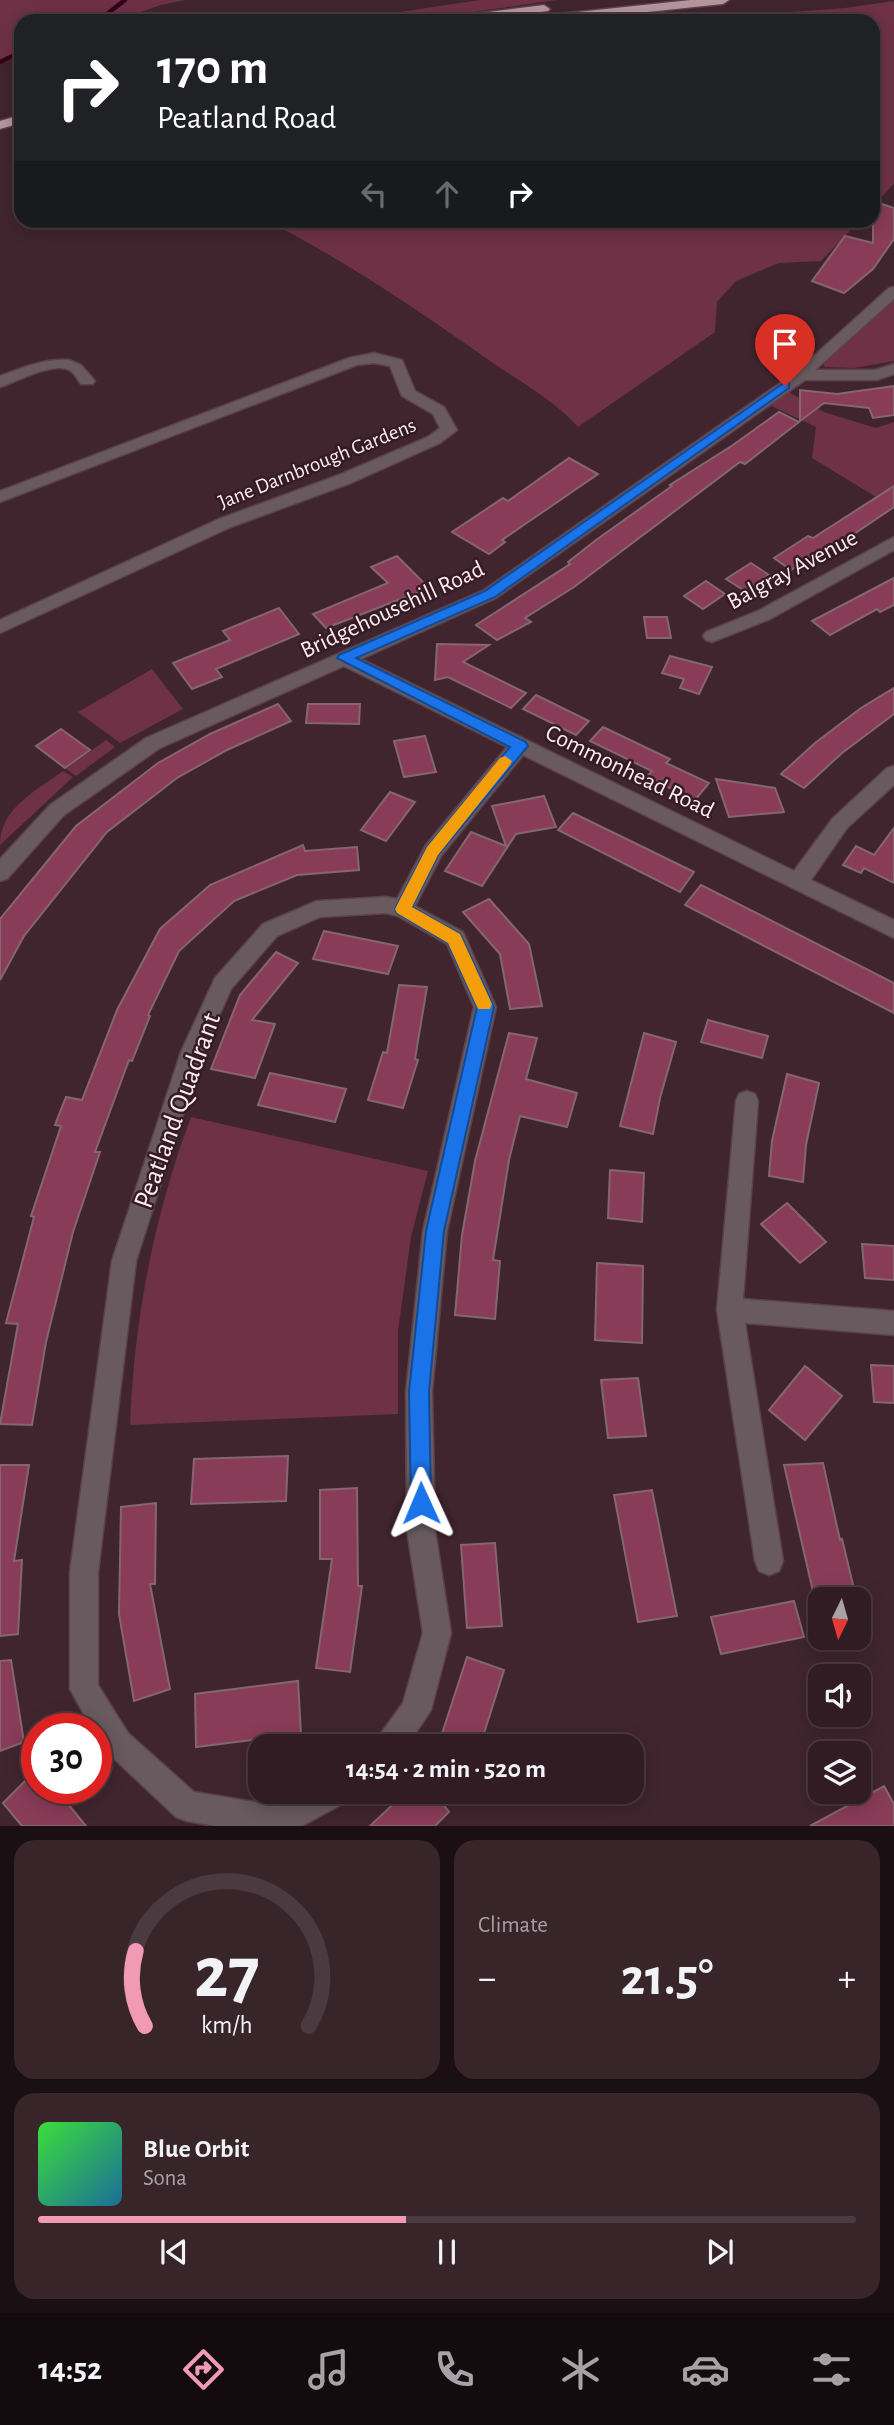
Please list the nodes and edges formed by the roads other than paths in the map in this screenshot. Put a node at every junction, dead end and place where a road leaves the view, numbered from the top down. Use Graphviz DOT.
graph roads {
  1 [pos="628,0"];
  2 [pos="723,0"];
  3 [pos="509,14"];
  4 [pos="594,14"];
  5 [pos="894,291"];
  6 [pos="894,369"];
  7 [pos="800,374"];
  8 [pos="0,382"];
  9 [pos="87,382"];
  10 [pos="0,497"];
  11 [pos="894,543"];
  12 [pos="0,627"];
  13 [pos="712,636"];
  14 [pos="344,658"];
  15 [pos="521,746"];
  16 [pos="894,772"];
  17 [pos="0,873"];
  18 [pos="797,883"];
  19 [pos="403,909"];
  20 [pos="894,930"];
  21 [pos="747,1101"];
  22 [pos="730,1310"];
  23 [pos="894,1323"];
  24 [pos="769,1561"];
  25 [pos="398,1734"];
  26 [pos="316,1804"];
  27 [pos="295,1819"];
  1 -- 3 [label="highway"];
  2 -- 4 [label="highway"];
  5 -- 7 [label="street, Bridgehousehill Road"];
  6 -- 7 [label="street"];
  7 -- 14 [label="street, Bridgehousehill Road"];
  8 -- 9 [label="street"];
  10 -- 12 [label="street, Jane Darnbrough Gardens"];
  11 -- 13 [label="street, Balgray Avenue"];
  14 -- 15 [label="street, Commonhead Road"];
  14 -- 17 [label="street, Bridgehousehill Road"];
  15 -- 18 [label="street, Commonhead Road"];
  15 -- 19 [label="street"];
  16 -- 18 [label="street"];
  18 -- 20 [label="street, Commonhead Road"];
  19 -- 25 [label="street, Peatland Quadrant"];
  19 -- 27 [label="street, Peatland Quadrant"];
  21 -- 22 [label="street"];
  22 -- 23 [label="street"];
  22 -- 24 [label="street"];
  26 -- 27 [label="street, Peatland Quadrant"];
}
